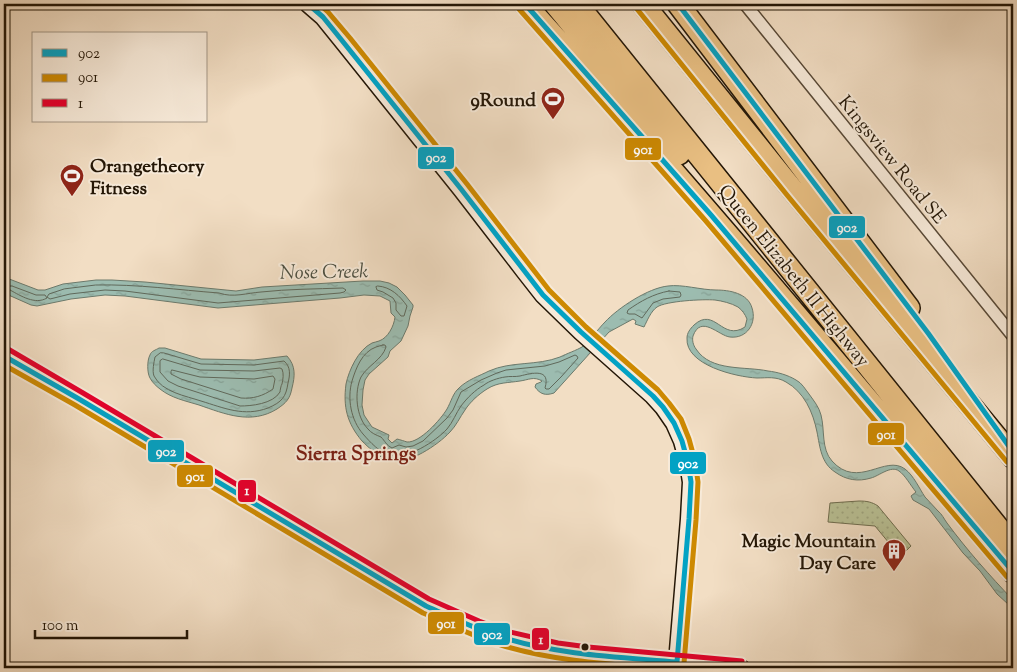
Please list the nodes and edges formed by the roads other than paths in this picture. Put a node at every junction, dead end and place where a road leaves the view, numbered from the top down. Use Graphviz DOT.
graph roads {
  1 [pos="308,4"];
  2 [pos="526,4"];
  3 [pos="555,4"];
  4 [pos="577,4"];
  5 [pos="643,4"];
  6 [pos="678,4"];
  7 [pos="745,4"];
  8 [pos="1013,336"];
  9 [pos="4,356"];
  10 [pos="1013,452"];
  11 [pos="1013,457"];
  12 [pos="973,497"];
  13 [pos="1013,546"];
  14 [pos="1013,572"];
  15 [pos="677,662"];
  16 [pos="741,668"];
  1 -- 15 [label="main road"];
  2 -- 14 [label="highway"];
  3 -- 12 [label="highway"];
  4 -- 12 [label="highway, Queen Elizabeth II Highway"];
  5 -- 11 [label="highway"];
  6 -- 10 [label="highway"];
  7 -- 8 [label="street, Kingsview Road SE"];
  9 -- 15 [label="main road"];
  12 -- 13 [label="highway, Queen Elizabeth II Highway"];
  15 -- 16 [label="main road"];
}
